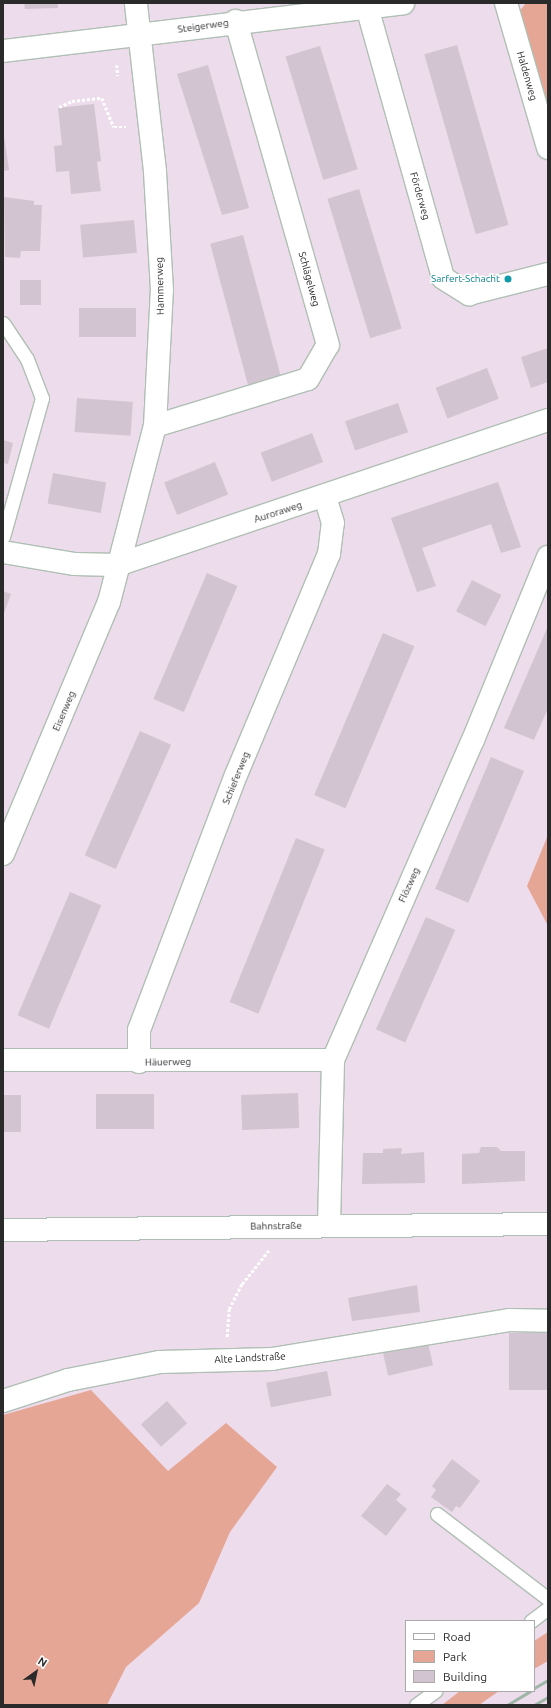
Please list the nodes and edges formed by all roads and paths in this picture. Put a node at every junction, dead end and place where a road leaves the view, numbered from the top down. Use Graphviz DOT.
graph roads {
  1 [pos="136,3"];
  2 [pos="403,3"];
  3 [pos="506,3"];
  4 [pos="367,7"];
  5 [pos="313,8"];
  6 [pos="236,21"];
  7 [pos="139,34"];
  8 [pos="3,51"];
  9 [pos="541,101"];
  10 [pos="59,107"];
  11 [pos="126,123"];
  12 [pos="548,148"];
  13 [pos="548,274"];
  14 [pos="3,323"];
  15 [pos="548,420"];
  16 [pos="155,426"];
  17 [pos="325,497"];
  18 [pos="3,537"];
  19 [pos="3,552"];
  20 [pos="548,557"];
  21 [pos="117,565"];
  22 [pos="3,854"];
  23 [pos="3,1060"];
  24 [pos="333,1060"];
  25 [pos="139,1062"];
  26 [pos="548,1224"];
  27 [pos="329,1225"];
  28 [pos="285,1227"];
  29 [pos="3,1230"];
  30 [pos="548,1322"];
  31 [pos="225,1359"];
  32 [pos="3,1401"];
  33 [pos="437,1514"];
  34 [pos="548,1599"];
  35 [pos="548,1608"];
  36 [pos="531,1620"];
  37 [pos="434,1692"];
  38 [pos="416,1705"];
  1 -- 7 [label="street, Hammerweg"];
  2 -- 4 [label="street, Steigerweg"];
  3 -- 9 [label="street, Haldenweg"];
  4 -- 5 [label="street, Steigerweg"];
  4 -- 13 [label="street, Förderweg"];
  5 -- 6 [label="street, Steigerweg"];
  6 -- 7 [label="street, Steigerweg"];
  6 -- 16 [label="street, Schlägelweg"];
  7 -- 8 [label="street, Steigerweg"];
  7 -- 16 [label="street, Hammerweg"];
  9 -- 12 [label="street, Haldenweg"];
  10 -- 11 [label="path"];
  14 -- 18 [label="lane"];
  15 -- 17 [label="street, Auroraweg"];
  16 -- 21 [label="street, Hammerweg"];
  17 -- 21 [label="street, Auroraweg"];
  17 -- 25 [label="street, Schieferweg"];
  19 -- 21 [label="street, Auroraweg"];
  20 -- 24 [label="street, Flözweg"];
  21 -- 22 [label="street, Eisenweg"];
  23 -- 25 [label="street, Häuerweg"];
  24 -- 25 [label="street, Häuerweg"];
  24 -- 27 [label="street, Flözweg"];
  26 -- 27 [label="street, Bahnstraße"];
  27 -- 28 [label="street, Bahnstraße"];
  28 -- 29 [label="street, Bahnstraße"];
  28 -- 31 [label="path"];
  30 -- 31 [label="street, Alte Landstraße"];
  31 -- 32 [label="street, Alte Landstraße"];
  33 -- 34 [label="lane"];
  35 -- 36 [label="lane"];
  37 -- 38 [label="lane"];
}
